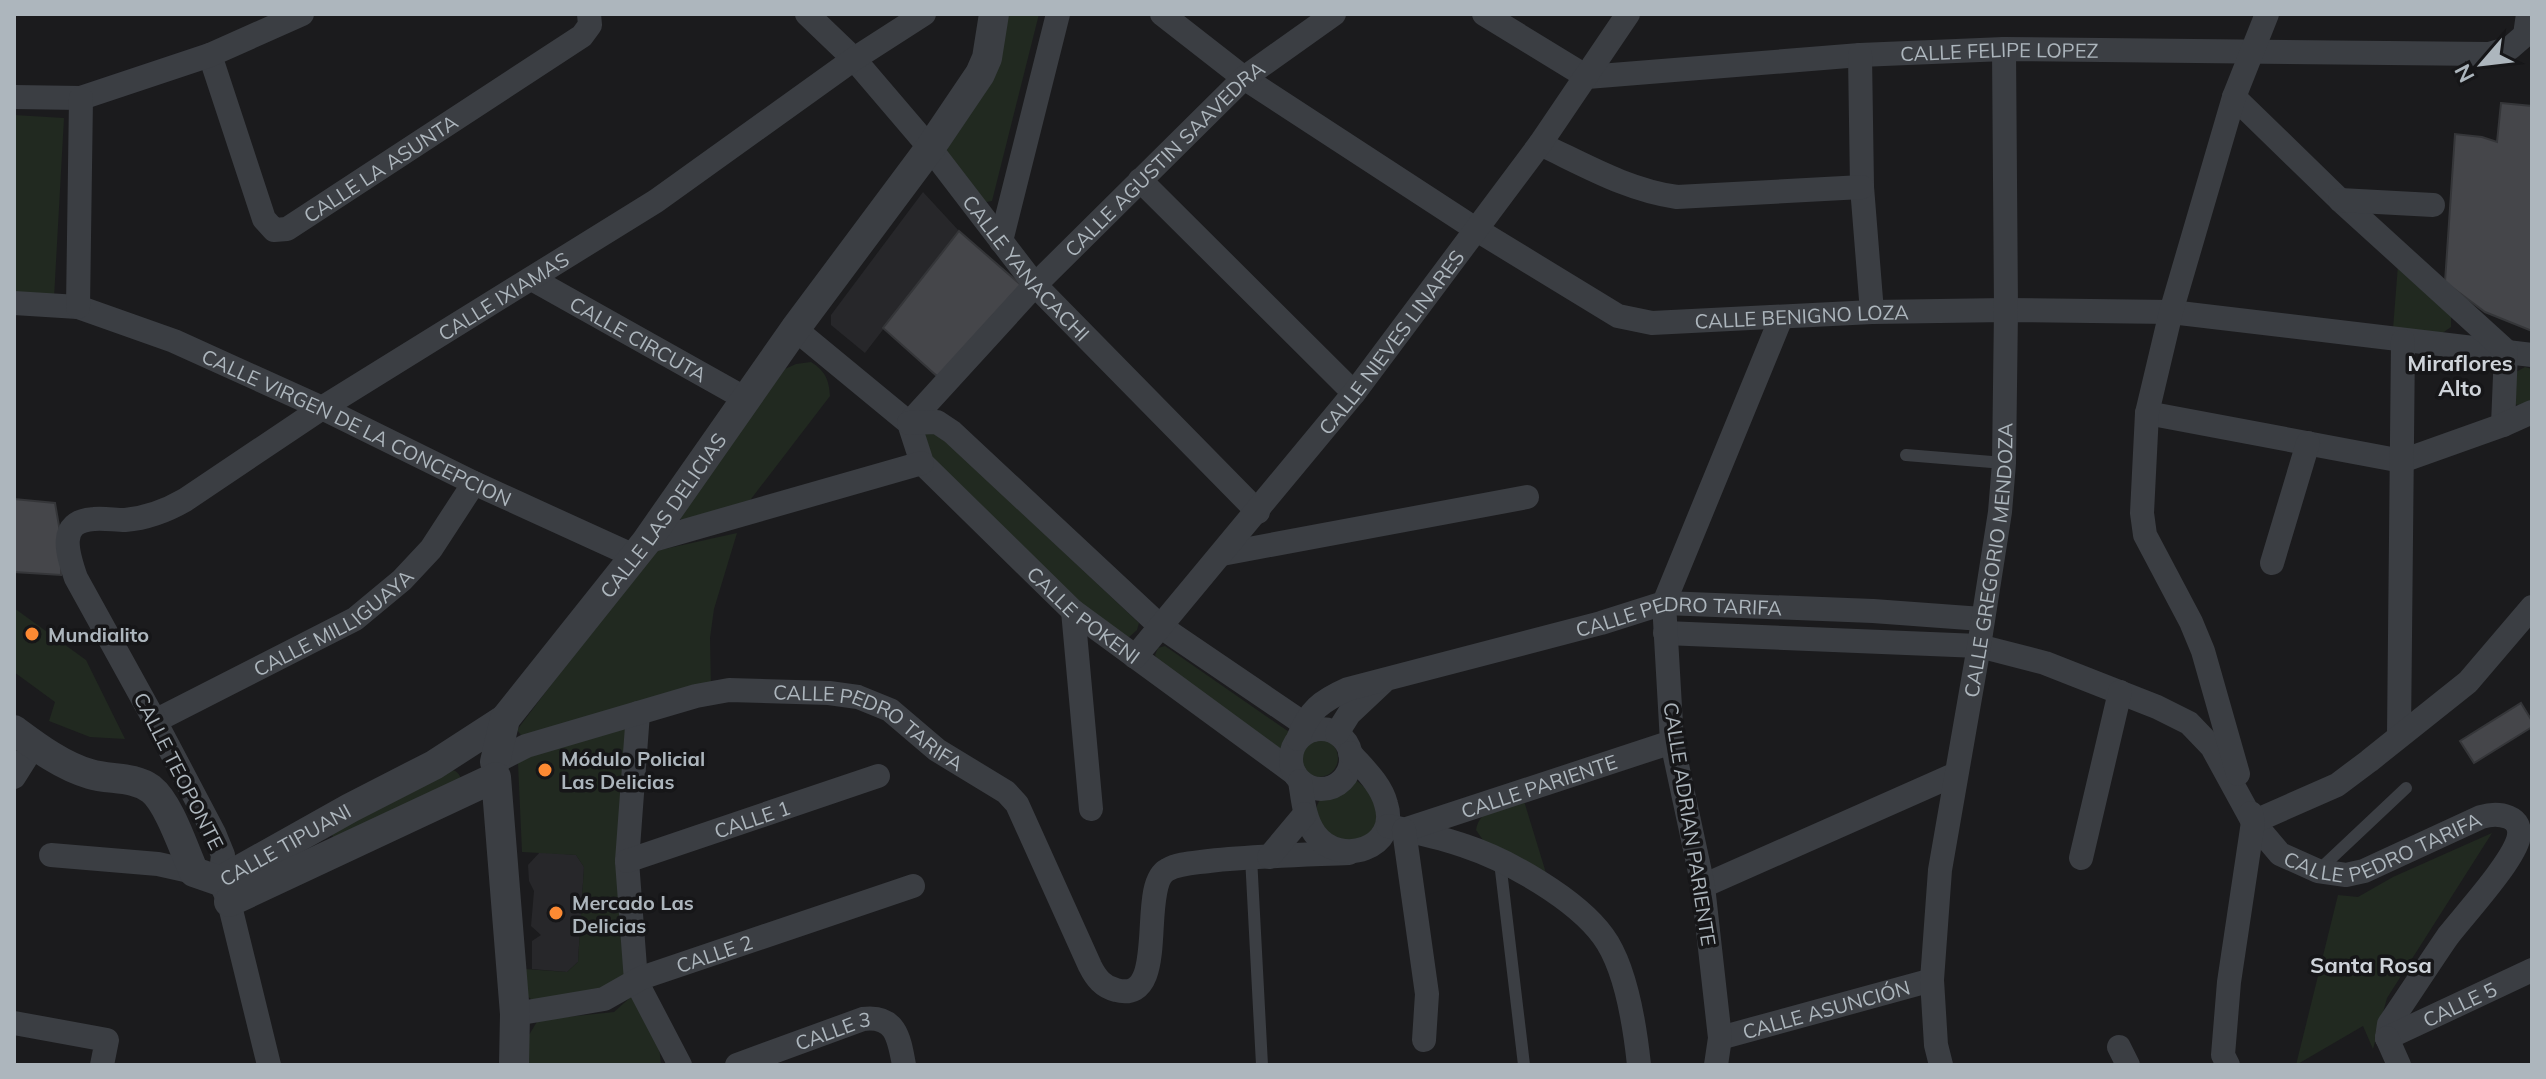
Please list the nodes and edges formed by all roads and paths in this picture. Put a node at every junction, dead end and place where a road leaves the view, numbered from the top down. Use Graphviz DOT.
graph roads {
  1 [pos="302,14"];
  2 [pos="589,14"];
  3 [pos="807,14"];
  4 [pos="924,14"];
  5 [pos="994,14"];
  6 [pos="1058,14"];
  7 [pos="1162,14"];
  8 [pos="1334,14"];
  9 [pos="1484,14"];
  10 [pos="1628,14"];
  11 [pos="2267,14"];
  12 [pos="2527,24"];
  13 [pos="2004,49"];
  14 [pos="2254,52"];
  15 [pos="210,55"];
  16 [pos="1860,55"];
  17 [pos="854,59"];
  18 [pos="1587,77"];
  19 [pos="1244,78"];
  20 [pos="14,97"];
  21 [pos="2234,97"];
  22 [pos="81,98"];
  23 [pos="1540,144"];
  24 [pos="930,148"];
  25 [pos="1140,180"];
  26 [pos="1862,187"];
  27 [pos="2340,200"];
  28 [pos="2433,205"];
  29 [pos="1477,230"];
  30 [pos="1001,241"];
  31 [pos="532,279"];
  32 [pos="1035,285"];
  33 [pos="14,303"];
  34 [pos="78,307"];
  35 [pos="2006,310"];
  36 [pos="1872,312"];
  37 [pos="2171,312"];
  38 [pos="1781,318"];
  39 [pos="795,329"];
  40 [pos="2403,341"];
  41 [pos="2506,351"];
  42 [pos="2532,355"];
  43 [pos="1354,393"];
  44 [pos="746,399"];
  45 [pos="322,408"];
  46 [pos="2532,412"];
  47 [pos="2147,413"];
  48 [pos="909,423"];
  49 [pos="2503,425"];
  50 [pos="2308,443"];
  51 [pos="1906,455"];
  52 [pos="2402,461"];
  53 [pos="922,463"];
  54 [pos="2004,463"];
  55 [pos="474,483"];
  56 [pos="1527,497"];
  57 [pos="1258,512"];
  58 [pos="68,535"];
  59 [pos="640,549"];
  60 [pos="1222,554"];
  61 [pos="2272,563"];
  62 [pos="1664,603"];
  63 [pos="2532,607"];
  64 [pos="1073,611"];
  65 [pos="1982,619"];
  66 [pos="1160,626"];
  67 [pos="1665,633"];
  68 [pos="1979,646"];
  69 [pos="1135,657"];
  70 [pos="1384,682"];
  71 [pos="2120,692"];
  72 [pos="638,713"];
  73 [pos="505,719"];
  74 [pos="155,721"];
  75 [pos="2399,735"];
  76 [pos="1320,736"];
  77 [pos="24,738"];
  78 [pos="1672,742"];
  79 [pos="496,770"];
  80 [pos="1956,774"];
  81 [pos="878,776"];
  82 [pos="14,777"];
  83 [pos="1297,777"];
  84 [pos="2406,788"];
  85 [pos="1091,809"];
  86 [pos="1305,814"];
  87 [pos="2253,822"];
  88 [pos="1396,828"];
  89 [pos="1349,853"];
  90 [pos="51,855"];
  91 [pos="1260,856"];
  92 [pos="2081,858"];
  93 [pos="627,861"];
  94 [pos="1500,861"];
  95 [pos="2318,871"];
  96 [pos="215,885"];
  97 [pos="913,886"];
  98 [pos="1703,886"];
  99 [pos="2532,970"];
  100 [pos="1932,980"];
  101 [pos="636,981"];
  102 [pos="515,1014"];
  103 [pos="14,1023"];
  104 [pos="1720,1038"];
  105 [pos="2387,1038"];
  106 [pos="1424,1040"];
  107 [pos="902,1056"];
  108 [pos="2225,1060"];
  109 [pos="102,1065"];
  110 [pos="267,1065"];
  111 [pos="514,1065"];
  112 [pos="680,1065"];
  113 [pos="737,1065"];
  114 [pos="921,1065"];
  115 [pos="1262,1065"];
  116 [pos="1524,1065"];
  117 [pos="1639,1065"];
  118 [pos="1716,1065"];
  119 [pos="1941,1065"];
  120 [pos="2399,1065"];
  1 -- 15 [label="street"];
  2 -- 15 [label="street, CALLE LA ASUNTA"];
  3 -- 17 [label="street, CALLE YANACACHI"];
  4 -- 17 [label="street, CALLE IXIAMAS"];
  5 -- 24 [label="street, CALLE LAS DELICIAS"];
  6 -- 30 [label="street"];
  7 -- 19 [label="street, CALLE BENIGNO LOZA"];
  8 -- 19 [label="street, CALLE AGUSTIN SAAVEDRA"];
  9 -- 18 [label="street"];
  10 -- 18 [label="street, CALLE NIEVES LINARES"];
  11 -- 14 [label="street"];
  12 -- 14 [label="street, CALLE FELIPE LOPEZ"];
  13 -- 14 [label="street, CALLE FELIPE LOPEZ"];
  13 -- 16 [label="street, CALLE FELIPE LOPEZ"];
  13 -- 35 [label="street, CALLE GREGORIO MENDOZA"];
  14 -- 21 [label="street"];
  15 -- 22 [label="street"];
  16 -- 18 [label="street, CALLE FELIPE LOPEZ"];
  16 -- 26 [label="street"];
  17 -- 24 [label="street, CALLE YANACACHI"];
  17 -- 31 [label="street, CALLE IXIAMAS"];
  18 -- 23 [label="street, CALLE NIEVES LINARES"];
  19 -- 25 [label="street, CALLE AGUSTIN SAAVEDRA"];
  19 -- 29 [label="street, CALLE BENIGNO LOZA"];
  20 -- 22 [label="street"];
  21 -- 27 [label="street"];
  21 -- 37 [label="street"];
  22 -- 34 [label="street"];
  23 -- 26 [label="street"];
  23 -- 29 [label="street, CALLE NIEVES LINARES"];
  24 -- 30 [label="street, CALLE YANACACHI"];
  24 -- 39 [label="street, CALLE LAS DELICIAS"];
  25 -- 32 [label="street, CALLE AGUSTIN SAAVEDRA"];
  25 -- 43 [label="street"];
  26 -- 36 [label="street"];
  27 -- 28 [label="street"];
  27 -- 41 [label="street"];
  29 -- 38 [label="street, CALLE BENIGNO LOZA"];
  29 -- 43 [label="street, CALLE NIEVES LINARES"];
  30 -- 32 [label="street, CALLE YANACACHI"];
  31 -- 44 [label="street, CALLE CIRCUTA"];
  31 -- 45 [label="street, CALLE IXIAMAS"];
  32 -- 48 [label="street, CALLE AGUSTIN SAAVEDRA"];
  32 -- 57 [label="street, CALLE YANACACHI"];
  33 -- 34 [label="street, CALLE VIRGEN DE LA CONCEPCION"];
  34 -- 45 [label="street, CALLE VIRGEN DE LA CONCEPCION"];
  35 -- 36 [label="street, CALLE BENIGNO LOZA"];
  35 -- 37 [label="street, CALLE BENIGNO LOZA"];
  35 -- 54 [label="street, CALLE GREGORIO MENDOZA"];
  36 -- 38 [label="street, CALLE BENIGNO LOZA"];
  37 -- 40 [label="street, CALLE BENIGNO LOZA"];
  37 -- 47 [label="street"];
  38 -- 62 [label="street, CALLE ADRIAN PARIENTE"];
  39 -- 44 [label="street, CALLE LAS DELICIAS"];
  39 -- 48 [label="street"];
  40 -- 41 [label="street, CALLE BENIGNO LOZA"];
  40 -- 52 [label="street"];
  41 -- 42 [label="street, CALLE BENIGNO LOZA"];
  41 -- 49 [label="street"];
  43 -- 57 [label="street, CALLE NIEVES LINARES"];
  44 -- 59 [label="street, CALLE LAS DELICIAS"];
  45 -- 55 [label="street, CALLE VIRGEN DE LA CONCEPCION"];
  45 -- 58 [label="street, CALLE IXIAMAS"];
  46 -- 49 [label="street"];
  47 -- 50 [label="street"];
  47 -- 87 [label="street"];
  48 -- 53 [label="street, CALLE POKENI"];
  48 -- 66 [label="street, CALLE POKENI"];
  49 -- 52 [label="street"];
  50 -- 52 [label="street"];
  50 -- 61 [label="street"];
  51 -- 54 [label="lane"];
  52 -- 75 [label="street"];
  53 -- 59 [label="street"];
  53 -- 64 [label="street, CALLE POKENI"];
  54 -- 65 [label="street, CALLE GREGORIO MENDOZA"];
  55 -- 59 [label="street, CALLE VIRGEN DE LA CONCEPCION"];
  55 -- 74 [label="street, CALLE MILLIGUAYA"];
  56 -- 60 [label="street"];
  57 -- 60 [label="street, CALLE NIEVES LINARES"];
  58 -- 74 [label="street, CALLE TEOPONTE"];
  59 -- 73 [label="street, CALLE LAS DELICIAS"];
  60 -- 66 [label="street, CALLE NIEVES LINARES"];
  62 -- 65 [label="street, CALLE PEDRO TARIFA"];
  62 -- 67 [label="street, CALLE ADRIAN PARIENTE"];
  62 -- 70 [label="street, CALLE PEDRO TARIFA"];
  63 -- 75 [label="street"];
  64 -- 69 [label="street, CALLE POKENI"];
  64 -- 85 [label="street"];
  65 -- 68 [label="street, CALLE GREGORIO MENDOZA"];
  66 -- 69 [label="street, CALLE NIEVES LINARES"];
  66 -- 76 [label="street, CALLE POKENI"];
  67 -- 68 [label="street, CALLE PEDRO TARIFA"];
  67 -- 78 [label="street, CALLE ADRIAN PARIENTE"];
  68 -- 71 [label="street, CALLE PEDRO TARIFA"];
  68 -- 80 [label="street, CALLE GREGORIO MENDOZA"];
  69 -- 83 [label="street, CALLE POKENI"];
  70 -- 76 [label="street, CALLE PEDRO TARIFA"];
  70 -- 76 [label="street, CALLE PEDRO TARIFA"];
  71 -- 87 [label="street, CALLE PEDRO TARIFA"];
  71 -- 92 [label="street"];
  72 -- 79 [label="street, CALLE PEDRO TARIFA"];
  72 -- 91 [label="street, CALLE PEDRO TARIFA"];
  72 -- 93 [label="street"];
  73 -- 79 [label="street, CALLE LAS DELICIAS"];
  73 -- 96 [label="street, CALLE TIPUANI"];
  74 -- 96 [label="street, CALLE TEOPONTE"];
  75 -- 87 [label="street"];
  76 -- 83 [label="street"];
  76 -- 83 [label="street"];
  76 -- 88 [label="street, CALLE POKENI"];
  77 -- 82 [label="street"];
  77 -- 96 [label="street, CALLE TIPUANI"];
  78 -- 88 [label="street, CALLE PARIENTE"];
  78 -- 98 [label="street, CALLE ADRIAN PARIENTE"];
  79 -- 96 [label="street, CALLE TIPUANI"];
  79 -- 102 [label="street, CALLE LAS DELICIAS"];
  80 -- 98 [label="street"];
  80 -- 100 [label="street, CALLE GREGORIO MENDOZA"];
  81 -- 93 [label="street, CALLE 1"];
  83 -- 86 [label="street"];
  84 -- 95 [label="lane"];
  86 -- 89 [label="street"];
  86 -- 91 [label="street"];
  87 -- 95 [label="street, CALLE PEDRO TARIFA"];
  87 -- 108 [label="street"];
  88 -- 89 [label="street"];
  88 -- 94 [label="street"];
  88 -- 106 [label="street, CALLE POKENI"];
  89 -- 91 [label="street"];
  90 -- 96 [label="street"];
  91 -- 115 [label="lane"];
  93 -- 101 [label="street"];
  94 -- 116 [label="lane"];
  94 -- 117 [label="street"];
  95 -- 105 [label="street, CALLE PEDRO TARIFA"];
  96 -- 110 [label="street, CALLE TEOPONTE"];
  97 -- 101 [label="street, CALLE 2"];
  98 -- 104 [label="street, CALLE ADRIAN PARIENTE"];
  99 -- 105 [label="street, CALLE 5"];
  100 -- 104 [label="street, CALLE ASUNCIÓN"];
  100 -- 119 [label="street, CALLE GREGORIO MENDOZA"];
  101 -- 102 [label="street, CALLE 2"];
  101 -- 112 [label="street"];
  102 -- 111 [label="street, CALLE LAS DELICIAS"];
  103 -- 109 [label="street"];
  104 -- 118 [label="street, CALLE ADRIAN PARIENTE"];
  105 -- 120 [label="street"];
  107 -- 113 [label="street, CALLE 3"];
  107 -- 114 [label="street"];
}
